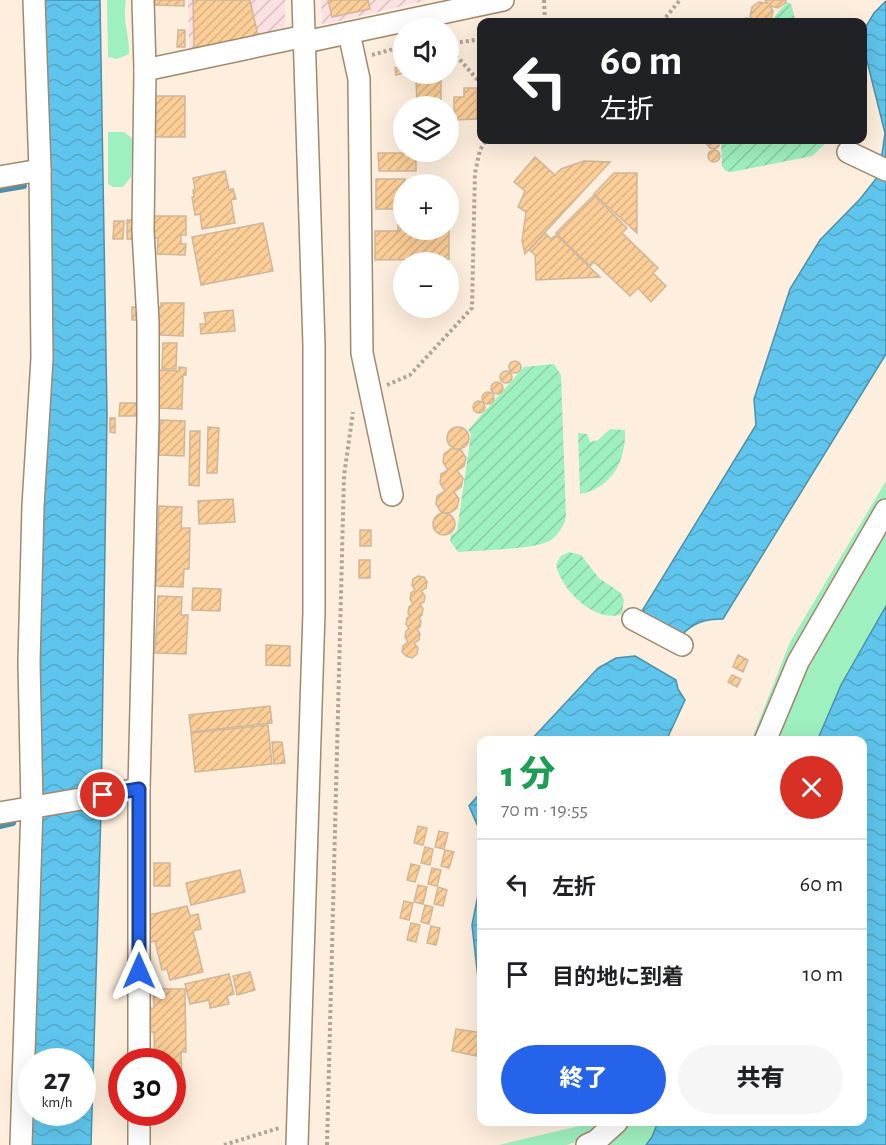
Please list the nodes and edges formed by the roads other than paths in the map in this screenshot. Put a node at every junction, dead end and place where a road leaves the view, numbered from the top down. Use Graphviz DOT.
graph roads {
  1 [pos="34,0"];
  2 [pos="143,0"];
  3 [pos="303,0"];
  4 [pos="503,0"];
  5 [pos="349,33"];
  6 [pos="305,39"];
  7 [pos="145,70"];
  8 [pos="848,152"];
  9 [pos="40,170"];
  10 [pos="886,170"];
  11 [pos="0,177"];
  12 [pos="392,495"];
  13 [pos="886,510"];
  14 [pos="633,619"];
  15 [pos="682,645"];
  16 [pos="767,736"];
  17 [pos="139,789"];
  18 [pos="37,806"];
  19 [pos="0,813"];
  20 [pos="139,1048"];
  21 [pos="139,1126"];
  22 [pos="613,1126"];
  23 [pos="21,1145"];
  24 [pos="139,1145"];
  25 [pos="297,1145"];
  26 [pos="587,1145"];
  1 -- 9 [label="street"];
  2 -- 7 [label="street"];
  3 -- 6 [label="street"];
  4 -- 5 [label="street"];
  5 -- 6 [label="street"];
  5 -- 12 [label="street"];
  6 -- 7 [label="street"];
  6 -- 25 [label="street"];
  7 -- 17 [label="street"];
  8 -- 10 [label="street"];
  9 -- 11 [label="street"];
  9 -- 18 [label="street"];
  13 -- 16 [label="street"];
  14 -- 15 [label="street"];
  17 -- 18 [label="street"];
  17 -- 20 [label="street"];
  18 -- 19 [label="street"];
  18 -- 23 [label="street"];
  21 -- 24 [label="street"];
  22 -- 26 [label="street"];
}
